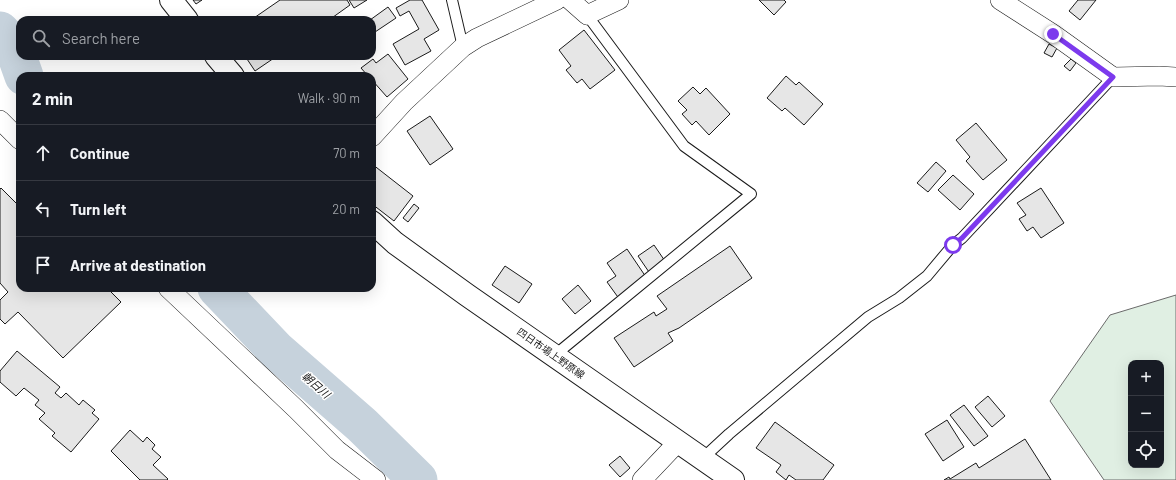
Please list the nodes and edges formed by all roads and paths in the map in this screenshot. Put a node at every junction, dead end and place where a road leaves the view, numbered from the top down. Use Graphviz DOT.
graph roads {
  1 [pos="171,0"];
  2 [pos="452,0"];
  3 [pos="557,0"];
  4 [pos="570,0"];
  5 [pos="619,0"];
  6 [pos="1000,0"];
  7 [pos="587,15"];
  8 [pos="184,16"];
  9 [pos="463,47"];
  10 [pos="219,60"];
  11 [pos="230,72"];
  12 [pos="1113,77"];
  13 [pos="1176,78"];
  14 [pos="0,120"];
  15 [pos="376,133"];
  16 [pos="16,136"];
  17 [pos="376,226"];
  18 [pos="172,292"];
  19 [pos="555,356"];
  20 [pos="678,442"];
  21 [pos="702,459"];
  22 [pos="376,480"];
  23 [pos="642,480"];
  24 [pos="733,480"];
  1 -- 8 [label="main road"];
  2 -- 9 [label="lane"];
  3 -- 9 [label="street"];
  4 -- 7 [label="street"];
  5 -- 7 [label="street"];
  6 -- 12 [label="street"];
  7 -- 19 [label="lane"];
  9 -- 15 [label="street"];
  10 -- 11 [label="main road"];
  12 -- 13 [label="street"];
  12 -- 21 [label="lane"];
  14 -- 16 [label="street"];
  17 -- 19 [label="main road, 四日市場上野原線"];
  18 -- 22 [label="street"];
  19 -- 20 [label="main road, 四日市場上野原線"];
  20 -- 21 [label="main road, 四日市場上野原線"];
  20 -- 23 [label="street"];
  21 -- 24 [label="main road, 四日市場上野原線"];
}
